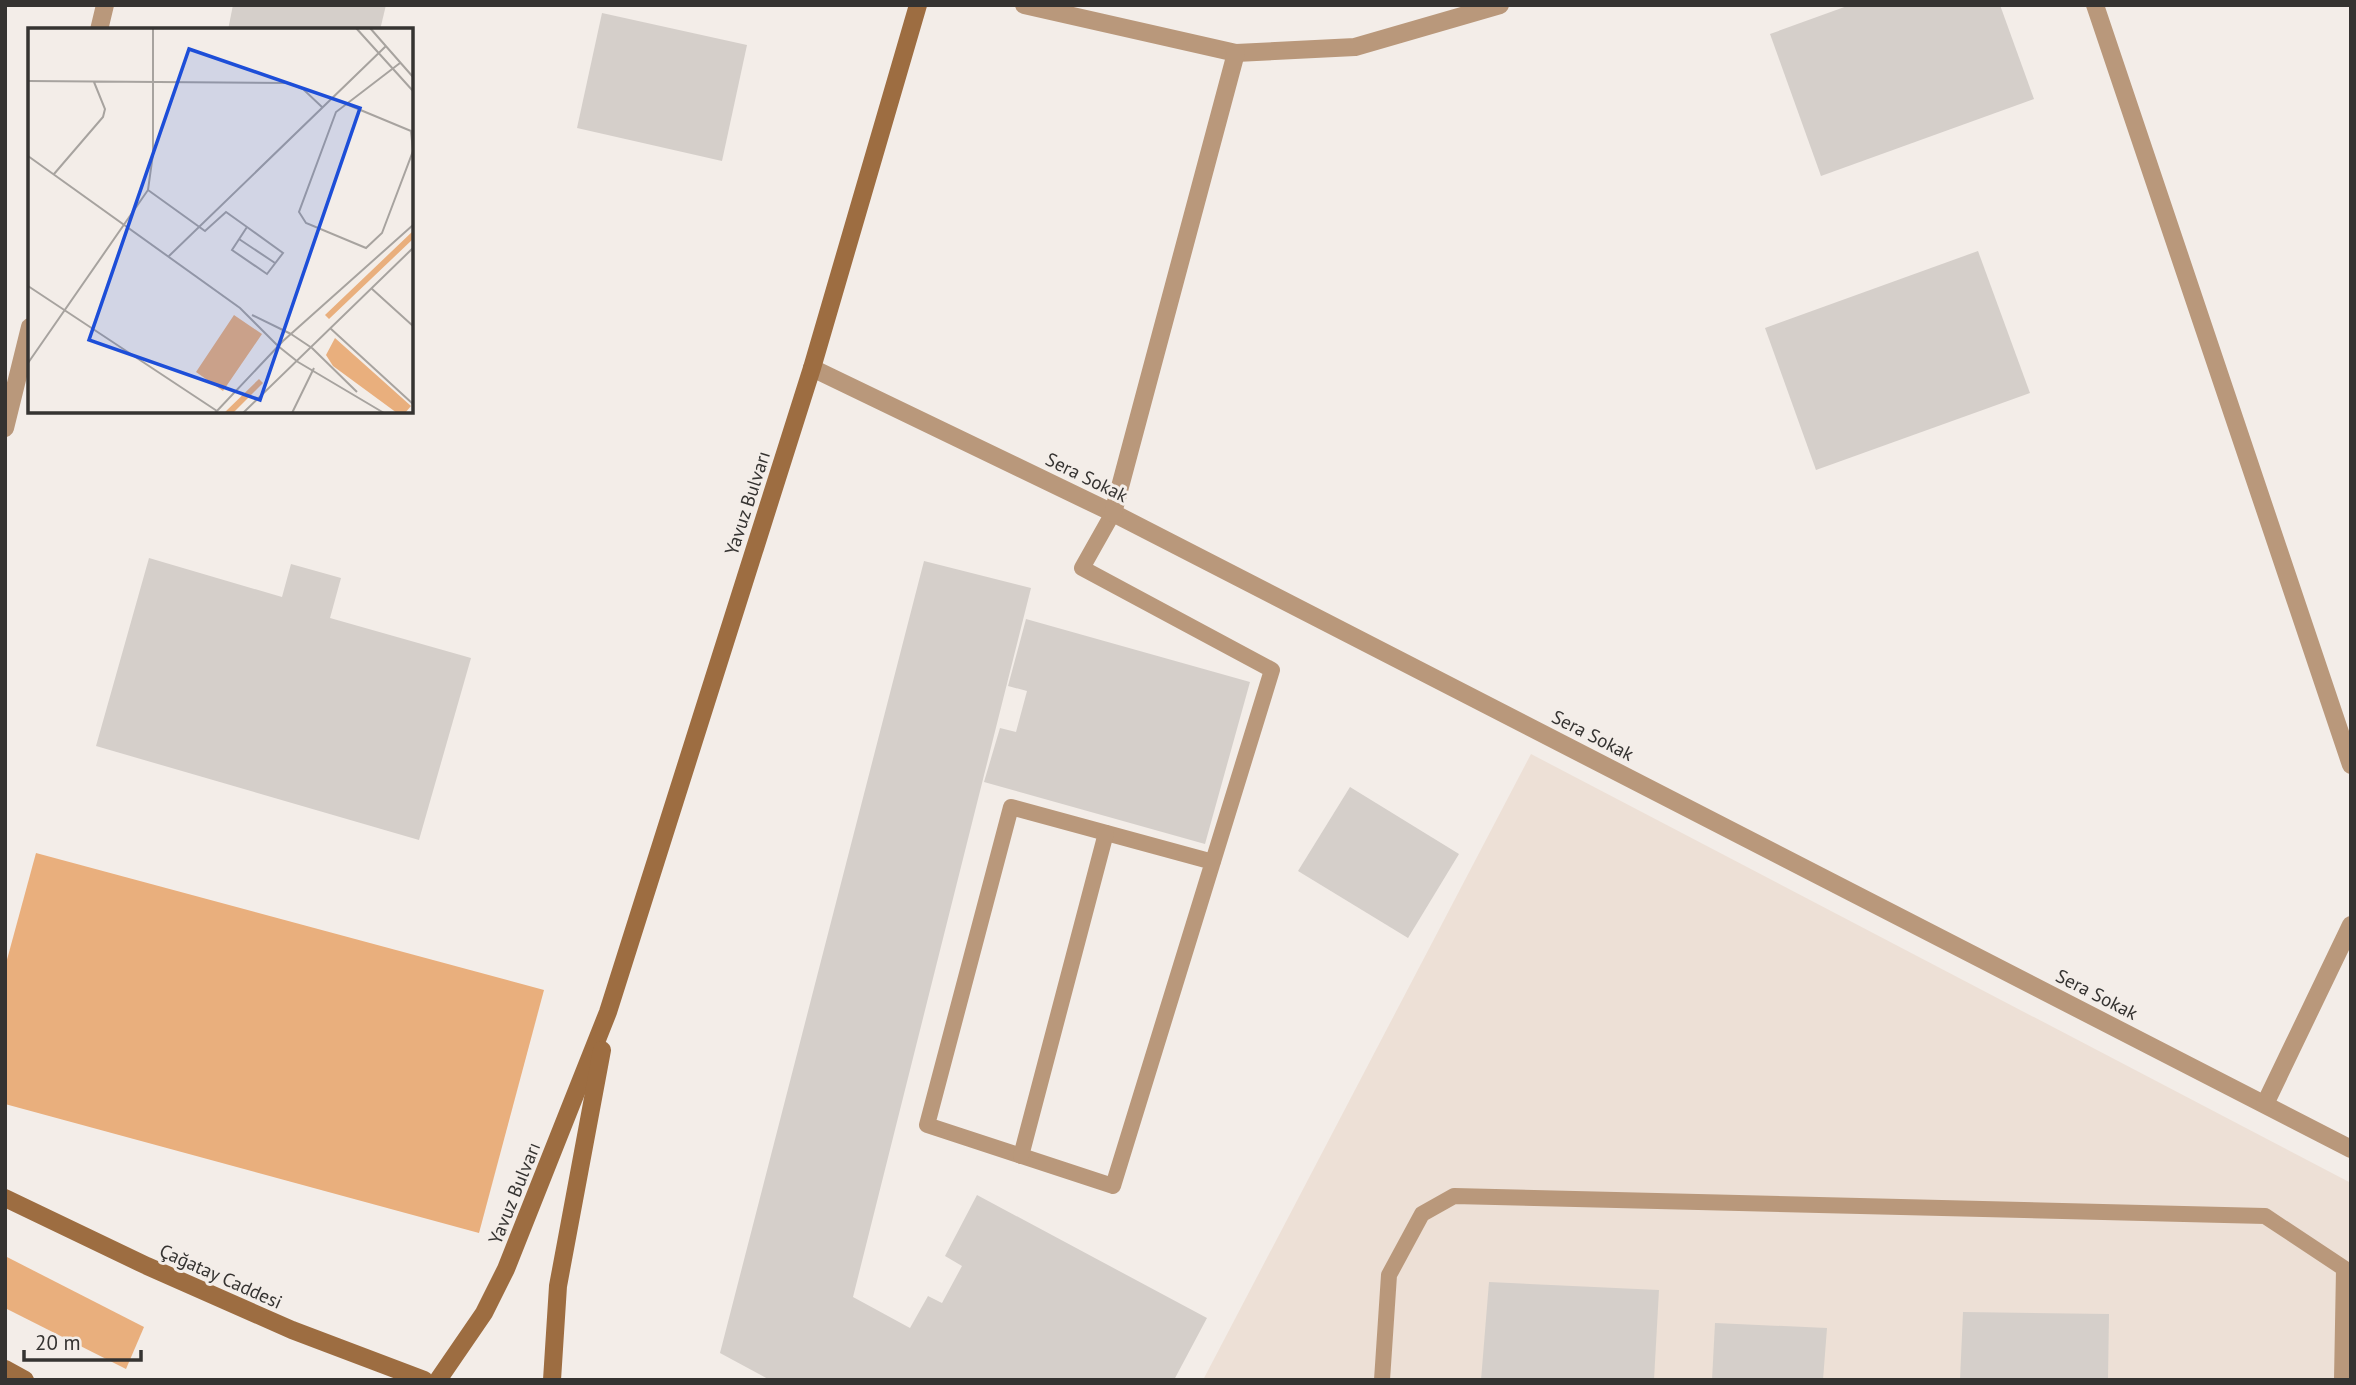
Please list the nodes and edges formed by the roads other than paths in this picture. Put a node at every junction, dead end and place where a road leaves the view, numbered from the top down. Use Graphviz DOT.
graph roads {
  1 [pos="104,5"];
  2 [pos="918,5"];
  3 [pos="1024,5"];
  4 [pos="1500,5"];
  5 [pos="2095,5"];
  6 [pos="99,28"];
  7 [pos="1236,53"];
  8 [pos="28,335"];
  9 [pos="811,368"];
  10 [pos="5,428"];
  11 [pos="1113,513"];
  12 [pos="2351,765"];
  13 [pos="1106,833"];
  14 [pos="1213,862"];
  15 [pos="2351,925"];
  16 [pos="608,1012"];
  17 [pos="2265,1104"];
  18 [pos="2351,1149"];
  19 [pos="1021,1156"];
  20 [pos="5,1198"];
  21 [pos="2348,1271"];
  22 [pos="5,1369"];
  23 [pos="25,1380"];
  24 [pos="424,1380"];
  25 [pos="438,1380"];
  26 [pos="552,1380"];
  27 [pos="1382,1380"];
  28 [pos="2342,1380"];
  1 -- 6 [label="street"];
  2 -- 9 [label="street, Yavuz Bulvarı"];
  3 -- 7 [label="street"];
  4 -- 7 [label="street"];
  5 -- 12 [label="street"];
  7 -- 11 [label="street"];
  8 -- 10 [label="street"];
  9 -- 11 [label="street, Sera Sokak"];
  9 -- 16 [label="street, Yavuz Bulvarı"];
  11 -- 14 [label="lane"];
  11 -- 17 [label="street, Sera Sokak"];
  13 -- 14 [label="lane"];
  13 -- 19 [label="lane"];
  13 -- 19 [label="lane"];
  14 -- 19 [label="lane"];
  15 -- 17 [label="street"];
  16 -- 25 [label="street, Yavuz Bulvarı"];
  16 -- 26 [label="street, Yavuz Bulvarı"];
  17 -- 18 [label="street, Sera Sokak"];
  20 -- 24 [label="street, Çağatay Caddesi"];
  21 -- 27 [label="lane"];
  21 -- 28 [label="lane"];
  22 -- 23 [label="street"];
}
